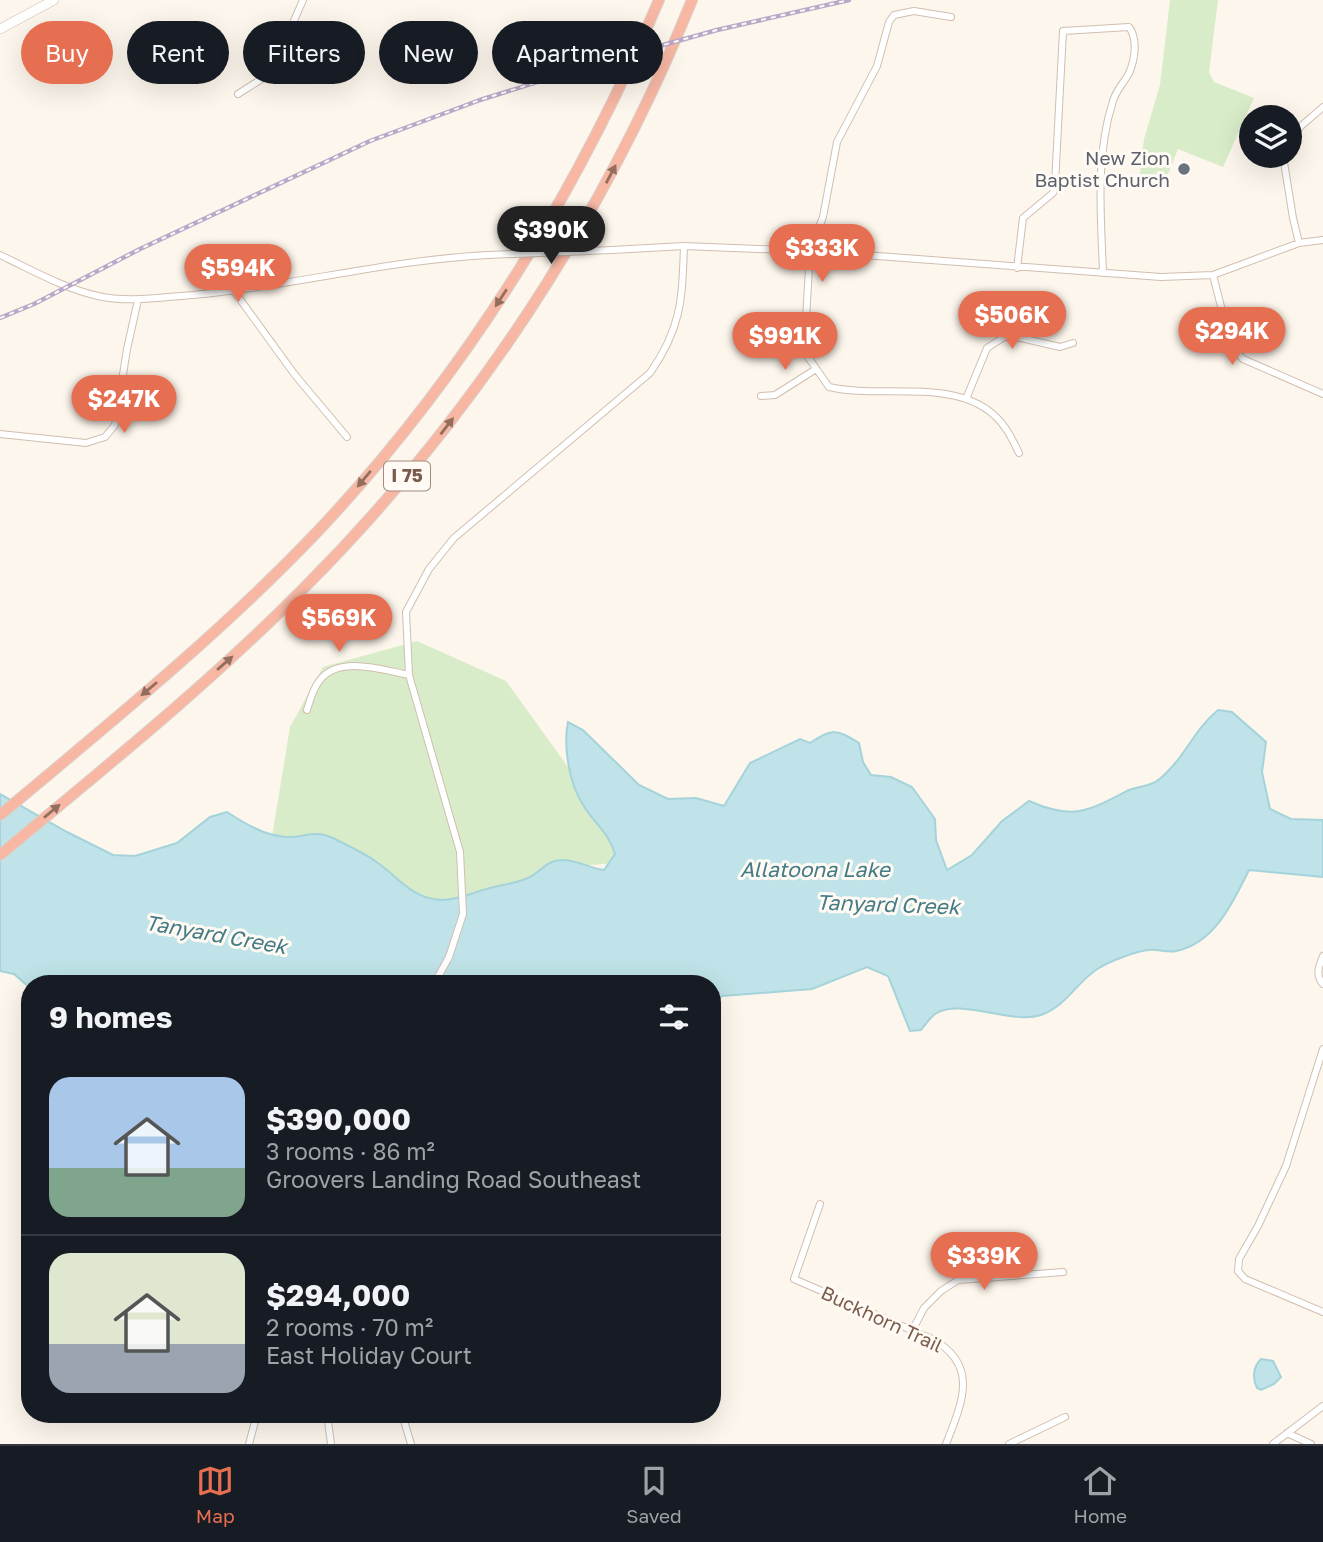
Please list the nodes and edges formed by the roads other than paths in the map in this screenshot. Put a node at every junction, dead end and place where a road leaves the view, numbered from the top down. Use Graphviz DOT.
graph roads {
  1 [pos="54,0"];
  2 [pos="303,0"];
  3 [pos="659,0"];
  4 [pos="692,0"];
  5 [pos="951,17"];
  6 [pos="0,29"];
  7 [pos="238,94"];
  8 [pos="1323,107"];
  9 [pos="1302,125"];
  10 [pos="1285,168"];
  11 [pos="1323,240"];
  12 [pos="1299,243"];
  13 [pos="684,246"];
  14 [pos="810,251"];
  15 [pos="0,254"];
  16 [pos="1017,268"];
  17 [pos="1103,273"];
  18 [pos="1213,275"];
  19 [pos="234,291"];
  20 [pos="138,300"];
  21 [pos="1073,343"];
  22 [pos="816,369"];
  23 [pos="1323,394"];
  24 [pos="761,396"];
  25 [pos="966,399"];
  26 [pos="0,435"];
  27 [pos="346,436"];
  28 [pos="1019,453"];
  29 [pos="409,675"];
  30 [pos="307,710"];
  31 [pos="0,815"];
  32 [pos="0,855"];
  33 [pos="1323,956"];
  34 [pos="439,975"];
  35 [pos="1323,984"];
  36 [pos="1323,1049"];
  37 [pos="820,1204"];
  38 [pos="1063,1272"];
  39 [pos="1323,1312"];
  40 [pos="912,1331"];
  41 [pos="1323,1406"];
  42 [pos="1065,1417"];
  43 [pos="255,1423"];
  44 [pos="328,1423"];
  45 [pos="405,1423"];
  46 [pos="1287,1433"];
  47 [pos="249,1444"];
  48 [pos="331,1444"];
  49 [pos="411,1444"];
  50 [pos="946,1444"];
  51 [pos="1009,1444"];
  52 [pos="1273,1444"];
  53 [pos="1311,1444"];
  1 -- 6 [label="street"];
  2 -- 7 [label="street"];
  3 -- 31 [label="highway, I 75, one-way"];
  32 -- 4 [label="highway, I 75, one-way"];
  5 -- 14 [label="street"];
  8 -- 9 [label="street"];
  10 -- 12 [label="street"];
  11 -- 12 [label="street"];
  12 -- 18 [label="street"];
  13 -- 14 [label="street"];
  13 -- 19 [label="street, bridge"];
  13 -- 29 [label="street"];
  14 -- 16 [label="street"];
  14 -- 22 [label="street"];
  15 -- 20 [label="street"];
  16 -- 17 [label="street"];
  16 -- 17 [label="street"];
  17 -- 18 [label="street"];
  18 -- 23 [label="street"];
  19 -- 20 [label="street"];
  19 -- 27 [label="street"];
  20 -- 26 [label="street"];
  21 -- 25 [label="street"];
  22 -- 24 [label="street"];
  22 -- 25 [label="street"];
  25 -- 28 [label="street"];
  29 -- 30 [label="street"];
  29 -- 34 [label="street"];
  33 -- 35 [label="street"];
  36 -- 39 [label="street"];
  37 -- 40 [label="street, Buckhorn Trail"];
  38 -- 40 [label="street"];
  40 -- 50 [label="street, Buckhorn Trail"];
  41 -- 46 [label="street"];
  42 -- 51 [label="street"];
  43 -- 47 [label="street"];
  44 -- 48 [label="street"];
  45 -- 49 [label="street"];
  46 -- 52 [label="street"];
  46 -- 53 [label="street"];
}
